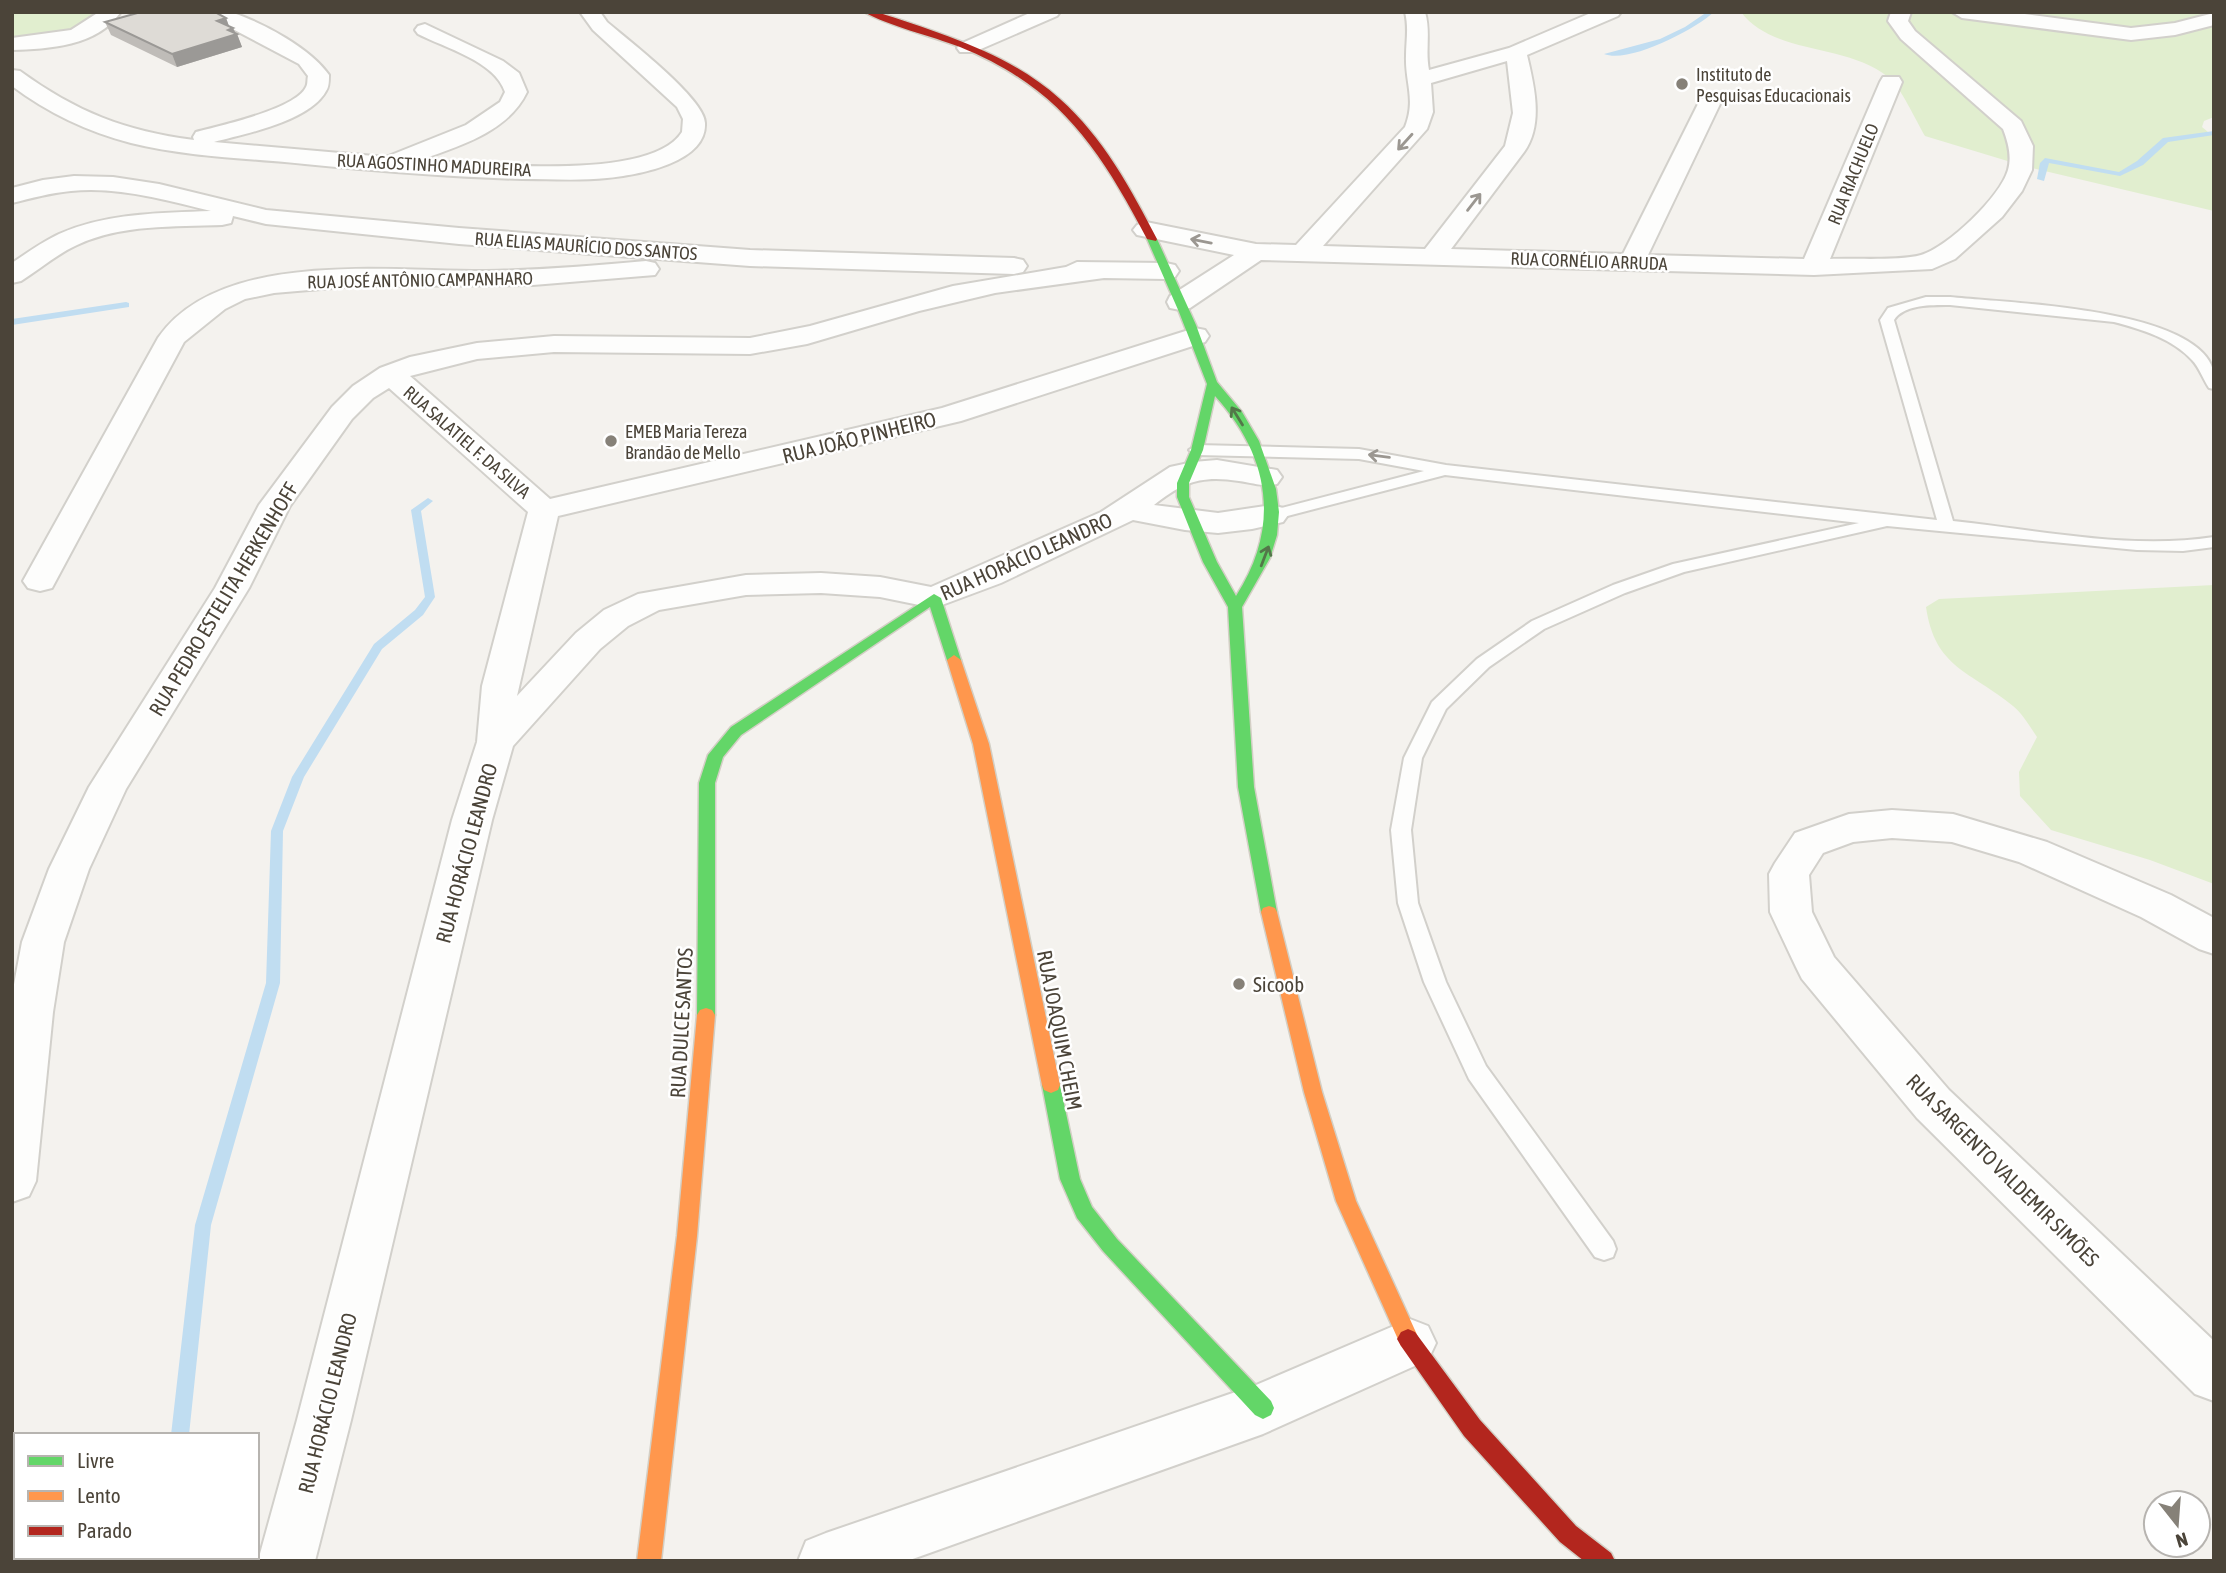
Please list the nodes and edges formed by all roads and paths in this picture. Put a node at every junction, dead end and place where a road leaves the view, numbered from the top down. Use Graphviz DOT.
graph roads {
  1 [pos="215,12"];
  2 [pos="590,12"];
  3 [pos="868,12"];
  4 [pos="1050,12"];
  5 [pos="1415,12"];
  6 [pos="1611,12"];
  7 [pos="1901,12"];
  8 [pos="1962,12"];
  9 [pos="113,13"];
  10 [pos="2214,19"];
  11 [pos="425,30"];
  12 [pos="12,44"];
  13 [pos="967,48"];
  14 [pos="1516,52"];
  15 [pos="12,76"];
  16 [pos="1421,79"];
  17 [pos="1891,82"];
  18 [pos="1709,104"];
  19 [pos="175,143"];
  20 [pos="383,164"];
  21 [pos="12,196"];
  22 [pos="266,217"];
  23 [pos="1146,230"];
  24 [pos="1256,251"];
  25 [pos="1303,253"];
  26 [pos="1433,256"];
  27 [pos="750,258"];
  28 [pos="1632,262"];
  29 [pos="1814,267"];
  30 [pos="1101,271"];
  31 [pos="1166,271"];
  32 [pos="12,275"];
  33 [pos="1180,302"];
  34 [pos="1195,336"];
  35 [pos="390,374"];
  36 [pos="1212,385"];
  37 [pos="2214,385"];
  38 [pos="1193,461"];
  39 [pos="1261,463"];
  40 [pos="1446,470"];
  41 [pos="544,510"];
  42 [pos="1131,510"];
  43 [pos="1272,515"];
  44 [pos="1887,522"];
  45 [pos="1192,523"];
  46 [pos="1946,524"];
  47 [pos="2214,542"];
  48 [pos="40,582"];
  49 [pos="934,598"];
  50 [pos="1235,607"];
  51 [pos="496,742"];
  52 [pos="2214,938"];
  53 [pos="12,1181"];
  54 [pos="1604,1249"];
  55 [pos="1410,1343"];
  56 [pos="2214,1376"];
  57 [pos="1263,1408"];
  58 [pos="286,1561"];
  59 [pos="649,1561"];
  60 [pos="826,1561"];
  61 [pos="1603,1561"];
  1 -- 19 [label="street"];
  2 -- 20 [label="street, RUA AGOSTINHO MADUREIRA"];
  3 -- 13 [label="main road"];
  4 -- 13 [label="street"];
  5 -- 16 [label="street"];
  6 -- 14 [label="street"];
  7 -- 29 [label="street, RUA CORNÉLIO ARRUDA"];
  8 -- 10 [label="street"];
  9 -- 12 [label="street"];
  11 -- 20 [label="street"];
  13 -- 23 [label="main road"];
  14 -- 16 [label="street"];
  26 -- 14 [label="street, one-way"];
  15 -- 19 [label="street, RUA AGOSTINHO MADUREIRA"];
  16 -- 25 [label="street, one-way"];
  17 -- 29 [label="street, RUA RIACHUELO"];
  18 -- 28 [label="street"];
  19 -- 20 [label="street, RUA AGOSTINHO MADUREIRA"];
  21 -- 22 [label="street, RUA ELIAS MAURÍCIO DOS SANTOS"];
  22 -- 27 [label="street, RUA ELIAS MAURÍCIO DOS SANTOS"];
  22 -- 32 [label="street"];
  24 -- 23 [label="street, RUA CORNÉLIO ARRUDA, one-way"];
  23 -- 31 [label="main road"];
  24 -- 25 [label="street, RUA CORNÉLIO ARRUDA"];
  24 -- 33 [label="street"];
  25 -- 26 [label="street, RUA CORNÉLIO ARRUDA"];
  26 -- 28 [label="street, RUA CORNÉLIO ARRUDA"];
  27 -- 30 [label="street, RUA ELIAS MAURÍCIO DOS SANTOS"];
  27 -- 48 [label="street, RUA JOSÉ ANTÔNIO CAMPANHARO"];
  28 -- 29 [label="street, RUA CORNÉLIO ARRUDA"];
  30 -- 31 [label="street, RUA ELIAS MAURÍCIO DOS SANTOS"];
  30 -- 35 [label="street, RUA PEDRO ESTELITA HERKENHOFF"];
  31 -- 33 [label="main road"];
  33 -- 34 [label="main road"];
  34 -- 36 [label="main road"];
  34 -- 41 [label="street, RUA JOÃO PINHEIRO"];
  35 -- 41 [label="street, RUA SALATIEL F. DA SILVA"];
  35 -- 53 [label="street, RUA PEDRO ESTELITA HERKENHOFF"];
  36 -- 38 [label="main road"];
  39 -- 36 [label="main road, one-way"];
  37 -- 46 [label="lane"];
  38 -- 39 [label="street"];
  38 -- 42 [label="street, RUA HORÁCIO LEANDRO"];
  38 -- 45 [label="main road"];
  40 -- 39 [label="lane, one-way"];
  39 -- 43 [label="main road"];
  40 -- 43 [label="lane"];
  40 -- 44 [label="lane"];
  41 -- 51 [label="street"];
  42 -- 45 [label="street"];
  42 -- 49 [label="street, RUA HORÁCIO LEANDRO"];
  43 -- 45 [label="street"];
  50 -- 43 [label="main road, one-way"];
  44 -- 46 [label="lane"];
  44 -- 54 [label="lane"];
  45 -- 50 [label="main road"];
  46 -- 47 [label="lane"];
  49 -- 51 [label="street, RUA HORÁCIO LEANDRO"];
  49 -- 57 [label="main road, RUA JOAQUIM CHEIM"];
  49 -- 59 [label="main road, RUA DULCE SANTOS"];
  50 -- 55 [label="main road"];
  51 -- 58 [label="street, RUA HORÁCIO LEANDRO"];
  52 -- 56 [label="street, RUA SARGENTO VALDEMIR SIMÕES"];
  55 -- 57 [label="street"];
  55 -- 61 [label="main road"];
  57 -- 60 [label="street"];
}
